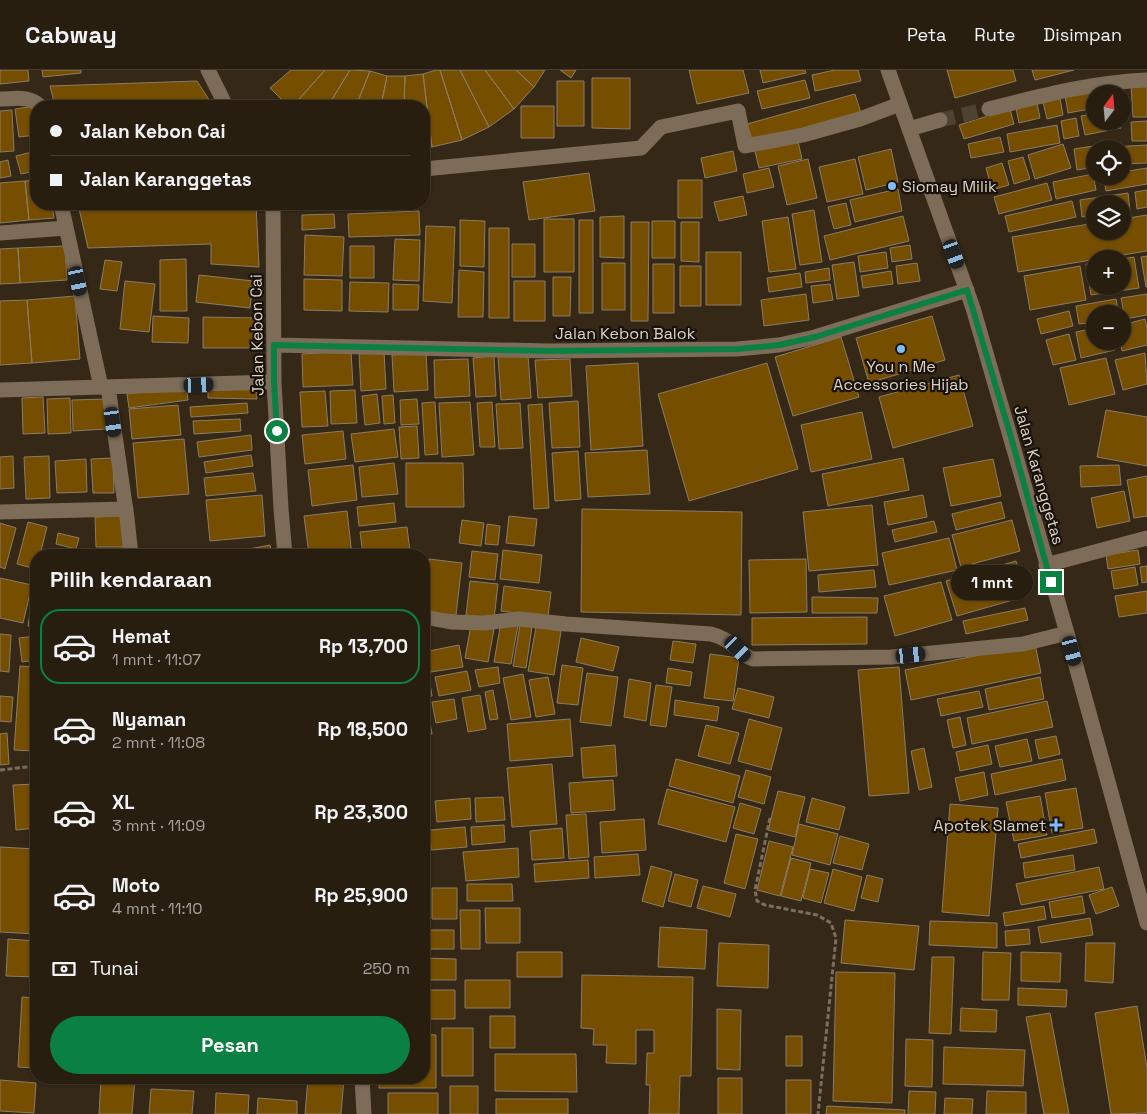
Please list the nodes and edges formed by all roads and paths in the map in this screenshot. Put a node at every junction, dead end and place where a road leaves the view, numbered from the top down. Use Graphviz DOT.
graph roads {
  1 [pos="208,70"];
  2 [pos="888,70"];
  3 [pos="1147,80"];
  4 [pos="0,100"];
  5 [pos="32,100"];
  6 [pos="223,100"];
  7 [pos="900,104"];
  8 [pos="990,109"];
  9 [pos="940,120"];
  10 [pos="909,129"];
  11 [pos="430,168"];
  12 [pos="62,210"];
  13 [pos="273,210"];
  14 [pos="66,228"];
  15 [pos="0,233"];
  16 [pos="967,290"];
  17 [pos="274,345"];
  18 [pos="274,382"];
  19 [pos="105,387"];
  20 [pos="0,390"];
  21 [pos="126,509"];
  22 [pos="0,512"];
  23 [pos="1147,538"];
  24 [pos="130,549"];
  25 [pos="285,549"];
  26 [pos="1046,565"];
  27 [pos="430,617"];
  28 [pos="1067,633"];
  29 [pos="30,767"];
  30 [pos="0,770"];
  31 [pos="770,818"];
  32 [pos="1147,923"];
  33 [pos="362,1084"];
  34 [pos="364,1114"];
  35 [pos="818,1114"];
  1 -- 6 [label="street"];
  2 -- 7 [label="street, Jalan Karanggetas"];
  3 -- 8 [label="street"];
  4 -- 5 [label="street"];
  7 -- 10 [label="street, Jalan Karanggetas"];
  7 -- 11 [label="street"];
  9 -- 10 [label="street"];
  10 -- 16 [label="street, Jalan Karanggetas"];
  12 -- 14 [label="street"];
  13 -- 17 [label="street, Jalan Kebon Cai"];
  14 -- 15 [label="street"];
  14 -- 19 [label="street"];
  16 -- 17 [label="street, Jalan Kebon Balok"];
  16 -- 26 [label="street, Jalan Karanggetas"];
  17 -- 18 [label="street, Jalan Kebon Cai"];
  18 -- 19 [label="street"];
  18 -- 25 [label="street, Jalan Kebon Cai"];
  19 -- 20 [label="street"];
  19 -- 21 [label="street"];
  21 -- 22 [label="street"];
  21 -- 24 [label="street"];
  23 -- 26 [label="street"];
  26 -- 28 [label="street, Jalan Karanggetas"];
  27 -- 28 [label="street"];
  28 -- 32 [label="street, Jalan Karanggetas"];
  29 -- 30 [label="path"];
  31 -- 35 [label="path"];
  33 -- 34 [label="street"];
}
